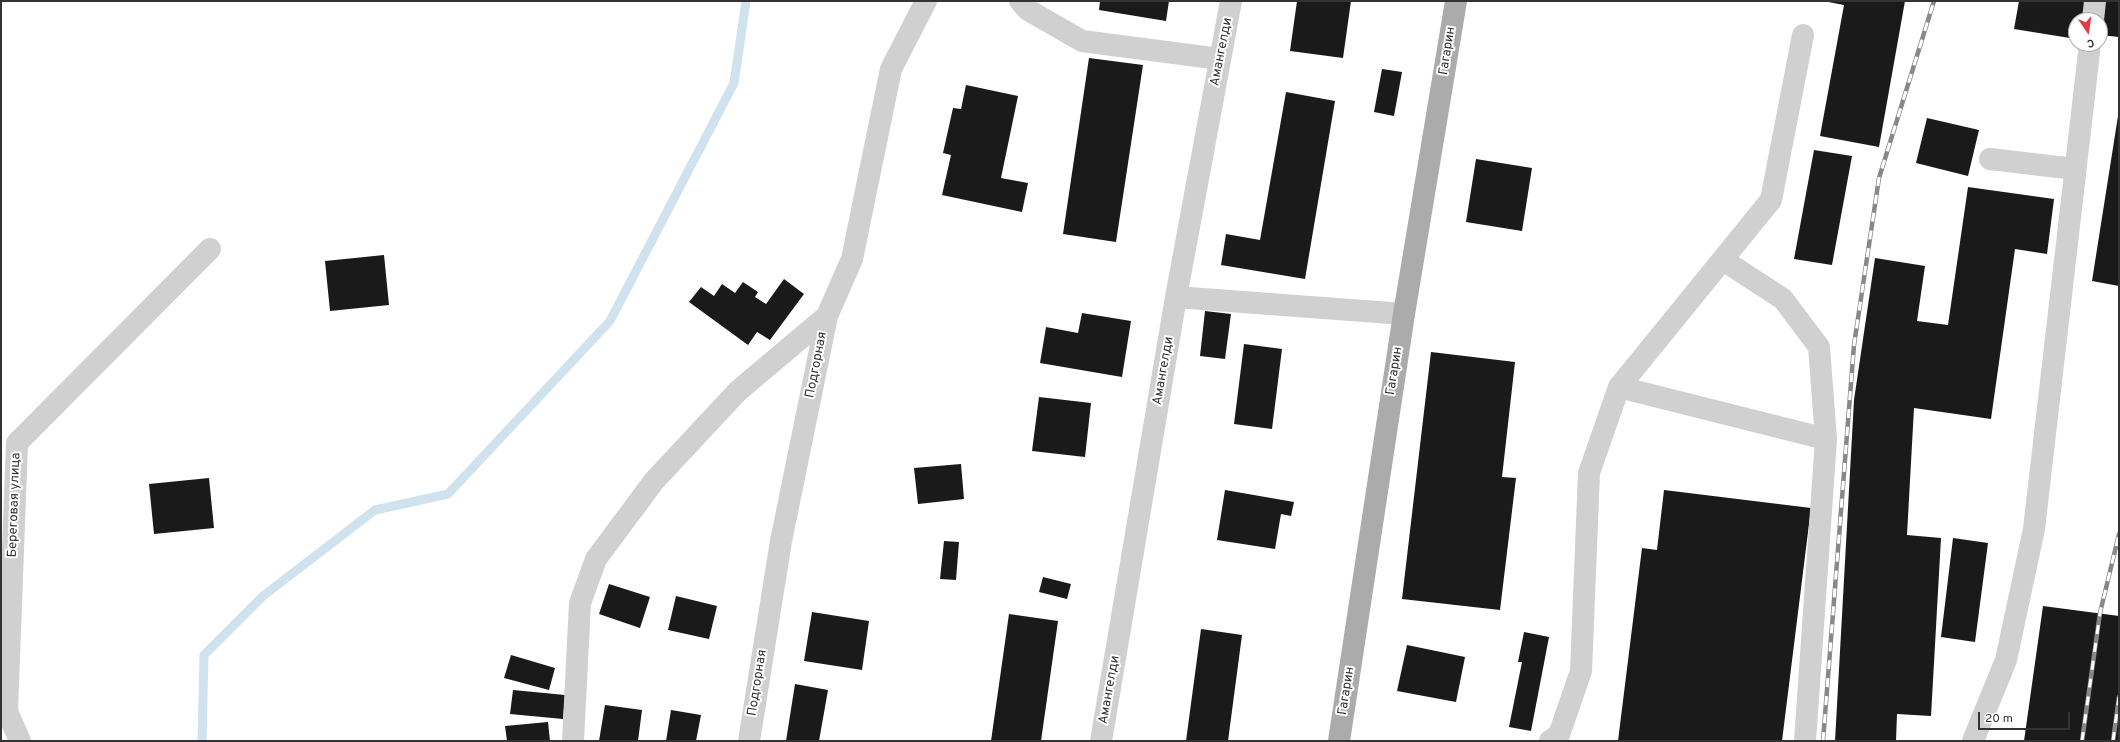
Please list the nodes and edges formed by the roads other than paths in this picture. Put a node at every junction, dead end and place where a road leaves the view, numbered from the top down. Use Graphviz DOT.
graph roads {
  1 [pos="926,1"];
  2 [pos="1020,1"];
  3 [pos="1231,1"];
  4 [pos="1456,1"];
  5 [pos="2095,1"];
  6 [pos="2094,12"];
  7 [pos="1803,35"];
  8 [pos="2089,52"];
  9 [pos="1220,59"];
  10 [pos="1990,159"];
  11 [pos="2075,169"];
  12 [pos="210,249"];
  13 [pos="1723,260"];
  14 [pos="1176,297"];
  15 [pos="1404,314"];
  16 [pos="827,316"];
  17 [pos="1619,387"];
  18 [pos="1826,439"];
  19 [pos="20,741"];
  20 [pos="573,741"];
  21 [pos="749,741"];
  22 [pos="1101,741"];
  23 [pos="1339,741"];
  24 [pos="1550,741"];
  25 [pos="1805,741"];
  26 [pos="1973,741"];
  1 -- 16 [label="street, Подгорная"];
  2 -- 9 [label="street"];
  3 -- 9 [label="street, Амангелди"];
  4 -- 15 [label="main road, Гагарин"];
  5 -- 6 [label="street"];
  7 -- 13 [label="street"];
  8 -- 11 [label="street"];
  9 -- 14 [label="street, Амангелди"];
  10 -- 11 [label="street"];
  11 -- 26 [label="street"];
  12 -- 19 [label="street, Береговая улица"];
  13 -- 17 [label="street"];
  13 -- 18 [label="street"];
  14 -- 15 [label="street"];
  14 -- 22 [label="street, Амангелди"];
  15 -- 23 [label="main road, Гагарин"];
  16 -- 20 [label="street"];
  16 -- 21 [label="street, Подгорная"];
  17 -- 18 [label="street"];
  17 -- 24 [label="street"];
  18 -- 25 [label="street"];
}
